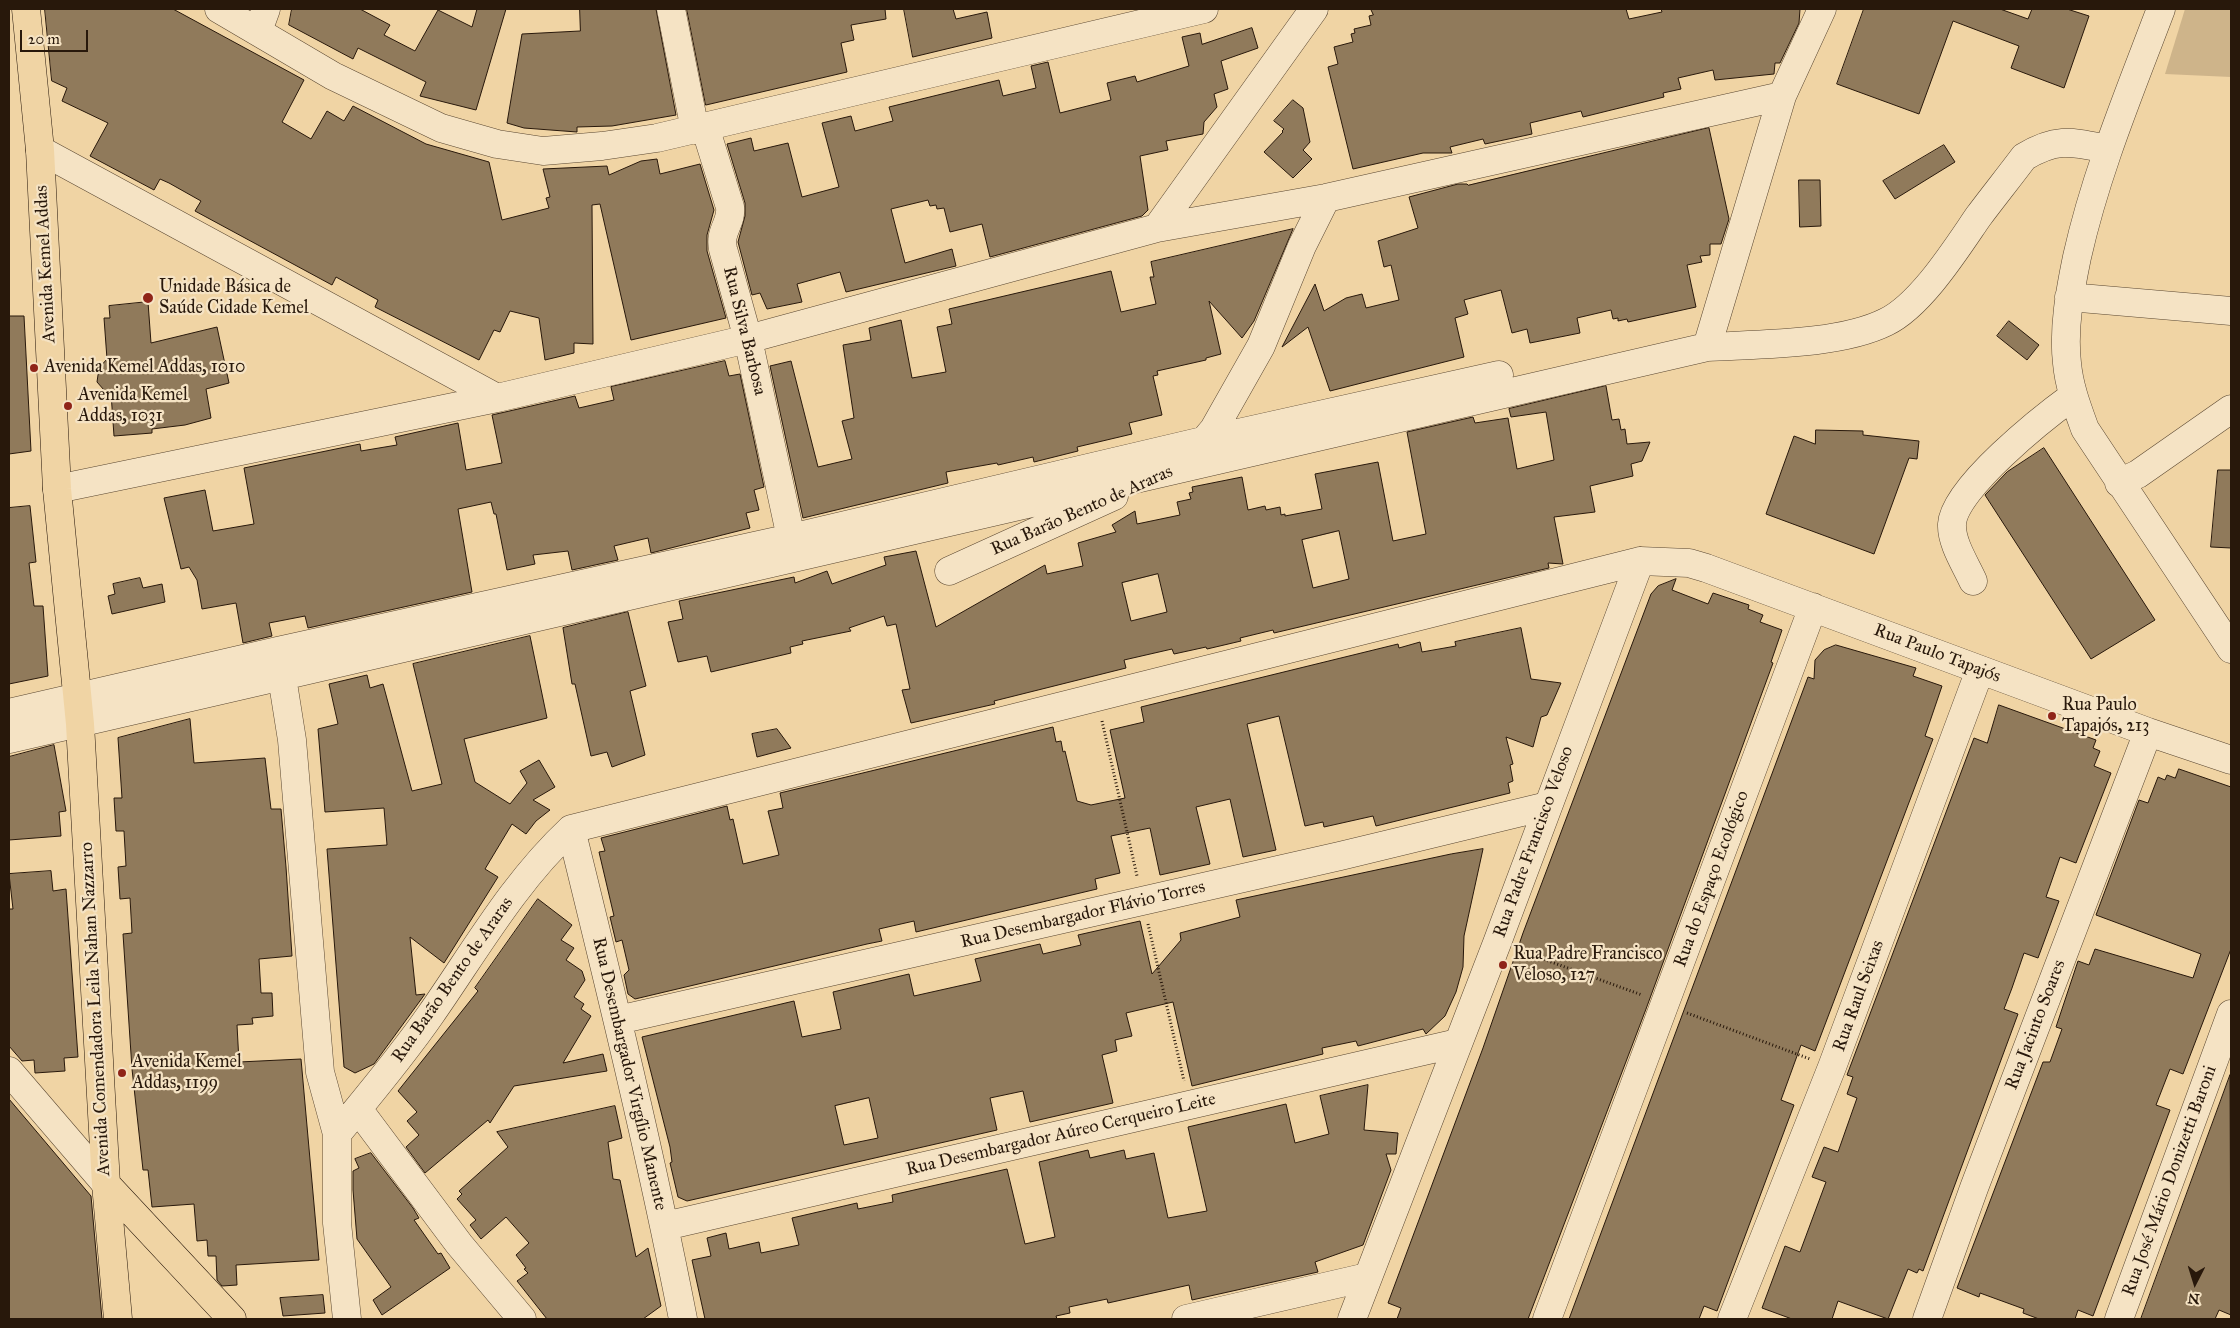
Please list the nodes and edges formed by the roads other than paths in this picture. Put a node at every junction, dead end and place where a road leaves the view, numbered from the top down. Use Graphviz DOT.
graph roads {
  1 [pos="26,9"];
  2 [pos="219,9"];
  3 [pos="671,9"];
  4 [pos="1127,9"];
  5 [pos="1204,9"];
  6 [pos="1314,9"];
  7 [pos="1822,9"];
  8 [pos="2161,9"];
  9 [pos="262,20"];
  10 [pos="1112,31"];
  11 [pos="1782,96"];
  12 [pos="700,129"];
  13 [pos="2108,149"];
  14 [pos="40,150"];
  15 [pos="1326,198"];
  16 [pos="1157,228"];
  17 [pos="2069,296"];
  18 [pos="2231,311"];
  19 [pos="1711,338"];
  20 [pos="748,339"];
  21 [pos="2073,396"];
  22 [pos="497,398"];
  23 [pos="2231,410"];
  24 [pos="1207,440"];
  25 [pos="1181,468"];
  26 [pos="2119,483"];
  27 [pos="58,488"];
  28 [pos="791,538"];
  29 [pos="1640,561"];
  30 [pos="949,571"];
  31 [pos="1974,581"];
  32 [pos="1813,607"];
  33 [pos="2231,649"];
  34 [pos="280,664"];
  35 [pos="1980,670"];
  36 [pos="78,711"];
  37 [pos="9,713"];
  38 [pos="2148,732"];
  39 [pos="9,739"];
  40 [pos="2231,760"];
  41 [pos="1547,806"];
  42 [pos="571,829"];
  43 [pos="2231,1014"];
  44 [pos="618,1020"];
  45 [pos="1458,1044"];
  46 [pos="9,1071"];
  47 [pos="358,1109"];
  48 [pos="338,1134"];
  49 [pos="106,1184"];
  50 [pos="665,1226"];
  51 [pos="1367,1277"];
  52 [pos="118,1319"];
  53 [pos="232,1319"];
  54 [pos="347,1319"];
  55 [pos="522,1319"];
  56 [pos="683,1319"];
  57 [pos="1186,1319"];
  58 [pos="1352,1319"];
  59 [pos="1547,1319"];
  60 [pos="1732,1319"];
  61 [pos="1927,1319"];
  62 [pos="2119,1319"];
  1 -- 14 [label="main road, Avenida Kemel Addas"];
  2 -- 9 [label="street"];
  3 -- 12 [label="street, Rua Silva Barbosa"];
  4 -- 10 [label="street"];
  5 -- 10 [label="street"];
  6 -- 16 [label="street"];
  7 -- 11 [label="street"];
  8 -- 13 [label="street"];
  9 -- 12 [label="street"];
  10 -- 12 [label="street"];
  11 -- 15 [label="street"];
  11 -- 19 [label="street"];
  12 -- 20 [label="street, Rua Silva Barbosa"];
  13 -- 17 [label="street"];
  13 -- 19 [label="street"];
  14 -- 22 [label="street"];
  14 -- 27 [label="main road, Avenida Kemel Addas"];
  15 -- 16 [label="street"];
  15 -- 24 [label="street, Rua Barão Bento de Araras"];
  16 -- 20 [label="street"];
  17 -- 18 [label="street"];
  17 -- 21 [label="street"];
  19 -- 24 [label="street"];
  19 -- 25 [label="street"];
  20 -- 22 [label="street"];
  20 -- 28 [label="street, Rua Silva Barbosa"];
  21 -- 26 [label="street"];
  21 -- 31 [label="street"];
  22 -- 27 [label="street"];
  23 -- 26 [label="street"];
  24 -- 25 [label="street, Rua Barão Bento de Araras"];
  24 -- 28 [label="street"];
  25 -- 30 [label="street, Rua Barão Bento de Araras"];
  25 -- 34 [label="street"];
  26 -- 33 [label="street"];
  27 -- 36 [label="main road, Avenida Kemel Addas"];
  28 -- 34 [label="street"];
  29 -- 32 [label="street, Rua Paulo Tapajós"];
  29 -- 41 [label="street, Rua Padre Francisco Veloso"];
  29 -- 42 [label="street, Rua Paulo Tapajós"];
  32 -- 35 [label="street, Rua Paulo Tapajós"];
  32 -- 59 [label="street, Rua do Espaço Ecológico"];
  34 -- 36 [label="street"];
  34 -- 48 [label="street"];
  35 -- 38 [label="street, Rua Paulo Tapajós"];
  35 -- 60 [label="street, Rua Raul Seixas"];
  36 -- 37 [label="street"];
  36 -- 39 [label="street"];
  36 -- 49 [label="main road, Avenida Comendadora Leila Nahan Nazzarro"];
  38 -- 40 [label="street, Rua Paulo Tapajós"];
  38 -- 61 [label="street, Rua Jacinto Soares"];
  41 -- 44 [label="street, Rua Desembargador Flávio Torres"];
  41 -- 45 [label="street, Rua Padre Francisco Veloso"];
  42 -- 44 [label="street, Rua Desembargador Virgílio Manente"];
  42 -- 47 [label="street, Rua Barão Bento de Araras"];
  43 -- 62 [label="street, Rua José Mário Donizetti Baroni"];
  44 -- 50 [label="street, Rua Desembargador Virgílio Manente"];
  45 -- 50 [label="street, Rua Desembargador Aúreo Cerqueiro Leite"];
  45 -- 51 [label="street, Rua Padre Francisco Veloso"];
  46 -- 49 [label="street"];
  47 -- 48 [label="street, Rua Barão Bento de Araras"];
  47 -- 55 [label="street"];
  48 -- 54 [label="street"];
  49 -- 52 [label="main road, Avenida Comendadora Leila Nahan Nazzarro"];
  49 -- 53 [label="main road"];
  50 -- 56 [label="street, Rua Desembargador Virgílio Manente"];
  51 -- 57 [label="street"];
  51 -- 58 [label="street, Rua Padre Francisco Veloso"];
}
